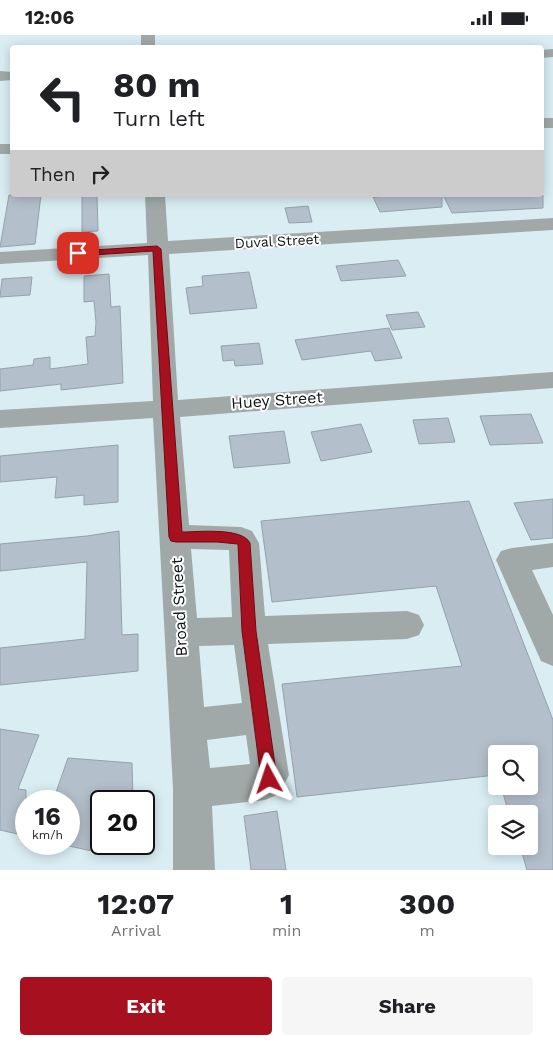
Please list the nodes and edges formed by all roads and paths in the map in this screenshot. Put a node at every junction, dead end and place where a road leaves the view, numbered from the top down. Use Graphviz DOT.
graph roads {
  1 [pos="155,197"];
  2 [pos="553,224"];
  3 [pos="157,249"];
  4 [pos="0,258"];
  5 [pos="553,380"];
  6 [pos="166,409"];
  7 [pos="0,419"];
  8 [pos="176,537"];
  9 [pos="553,555"];
  10 [pos="407,625"];
  11 [pos="249,631"];
  12 [pos="180,633"];
  13 [pos="553,651"];
  14 [pos="261,717"];
  15 [pos="187,726"];
  16 [pos="192,789"];
  17 [pos="194,870"];
  1 -- 3 [label="street, Broad Street"];
  2 -- 3 [label="street, Duval Street"];
  3 -- 4 [label="street, Duval Street"];
  3 -- 6 [label="street, Broad Street"];
  5 -- 6 [label="street, Huey Street"];
  6 -- 7 [label="street, Huey Street"];
  6 -- 8 [label="street, Broad Street"];
  8 -- 11 [label="street"];
  8 -- 12 [label="street, Broad Street"];
  9 -- 13 [label="street"];
  10 -- 11 [label="street"];
  11 -- 12 [label="street"];
  11 -- 14 [label="street"];
  12 -- 15 [label="street, Broad Street"];
  14 -- 15 [label="street"];
  14 -- 16 [label="street"];
  15 -- 16 [label="street, Broad Street"];
  16 -- 17 [label="street, Broad Street"];
}
